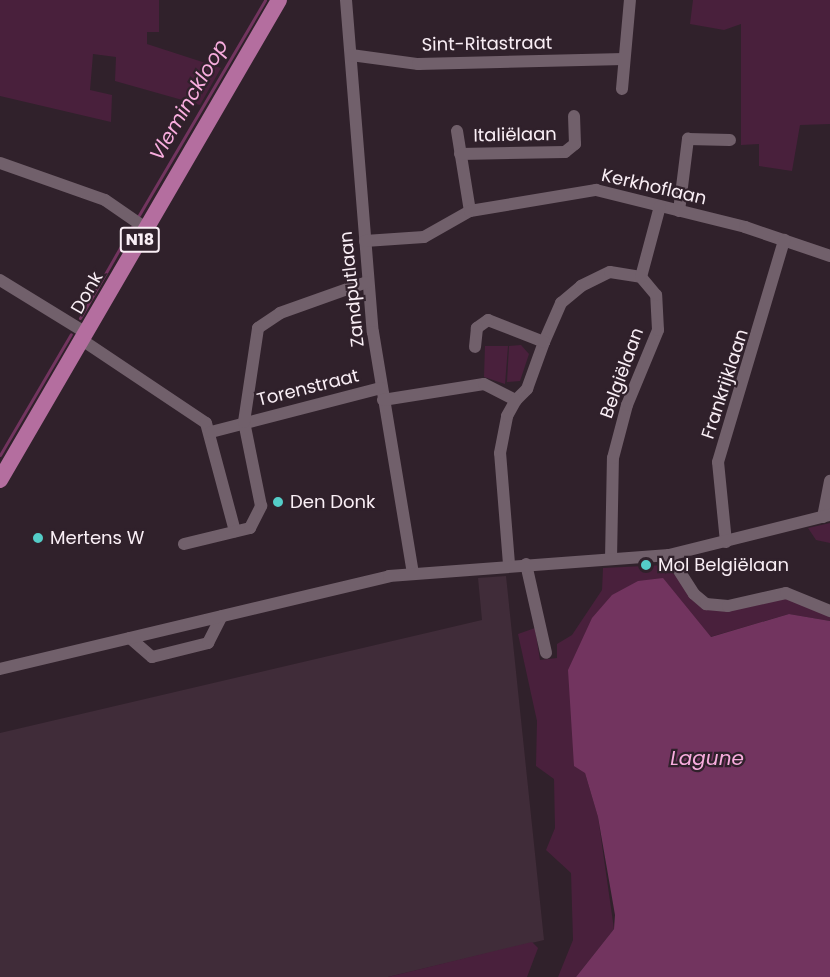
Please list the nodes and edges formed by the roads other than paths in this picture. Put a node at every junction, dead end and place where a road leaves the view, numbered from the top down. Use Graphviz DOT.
graph roads {
  1 [pos="279,0"];
  2 [pos="346,0"];
  3 [pos="630,0"];
  4 [pos="351,55"];
  5 [pos="624,59"];
  6 [pos="622,89"];
  7 [pos="574,116"];
  8 [pos="457,131"];
  9 [pos="730,140"];
  10 [pos="460,154"];
  11 [pos="0,163"];
  12 [pos="660,206"];
  13 [pos="470,211"];
  14 [pos="679,211"];
  15 [pos="147,229"];
  16 [pos="784,240"];
  17 [pos="365,242"];
  18 [pos="830,256"];
  19 [pos="641,277"];
  20 [pos="0,280"];
  21 [pos="367,282"];
  22 [pos="84,337"];
  23 [pos="544,342"];
  24 [pos="475,347"];
  25 [pos="382,394"];
  26 [pos="516,400"];
  27 [pos="244,422"];
  28 [pos="211,432"];
  29 [pos="0,480"];
  30 [pos="830,481"];
  31 [pos="826,516"];
  32 [pos="235,531"];
  33 [pos="726,542"];
  34 [pos="184,544"];
  35 [pos="669,555"];
  36 [pos="611,559"];
  37 [pos="509,564"];
  38 [pos="526,564"];
  39 [pos="413,573"];
  40 [pos="830,611"];
  41 [pos="222,616"];
  42 [pos="130,638"];
  43 [pos="546,652"];
  44 [pos="0,669"];
  1 -- 15 [label="main road, Donk / N18"];
  2 -- 4 [label="street, Zandputlaan"];
  3 -- 5 [label="street"];
  4 -- 5 [label="street, Sint-Ritastraat"];
  4 -- 17 [label="street, Zandputlaan"];
  5 -- 6 [label="street"];
  7 -- 10 [label="street, Italiëlaan"];
  8 -- 10 [label="street, Italiëlaan"];
  9 -- 14 [label="street"];
  10 -- 13 [label="street, Italiëlaan"];
  11 -- 15 [label="street"];
  12 -- 13 [label="street, Kerkhoflaan"];
  12 -- 14 [label="street, Kerkhoflaan"];
  12 -- 19 [label="street"];
  13 -- 17 [label="street, Kerkhoflaan"];
  14 -- 16 [label="street, Kerkhoflaan"];
  15 -- 22 [label="main road, Donk / N18"];
  16 -- 18 [label="street, Kerkhoflaan"];
  16 -- 33 [label="street, Frankrijklaan"];
  17 -- 21 [label="street, Zandputlaan"];
  19 -- 23 [label="street"];
  19 -- 36 [label="street, Belgiëlaan"];
  20 -- 22 [label="street"];
  21 -- 25 [label="street, Zandputlaan"];
  21 -- 27 [label="street"];
  22 -- 28 [label="street"];
  22 -- 29 [label="main road, Donk / N18"];
  23 -- 24 [label="street"];
  23 -- 26 [label="street"];
  25 -- 26 [label="street, Torenstraat"];
  25 -- 27 [label="street, Torenstraat"];
  25 -- 39 [label="street, Zandputlaan"];
  26 -- 37 [label="street"];
  27 -- 28 [label="street, Torenstraat"];
  27 -- 32 [label="street"];
  28 -- 32 [label="street"];
  30 -- 31 [label="street"];
  31 -- 33 [label="street"];
  32 -- 34 [label="street"];
  33 -- 35 [label="street"];
  35 -- 36 [label="street"];
  35 -- 40 [label="street"];
  36 -- 38 [label="street"];
  37 -- 38 [label="street"];
  37 -- 39 [label="street"];
  38 -- 43 [label="street"];
  39 -- 41 [label="street"];
  41 -- 42 [label="street"];
  41 -- 42 [label="street"];
  42 -- 44 [label="street"];
}
